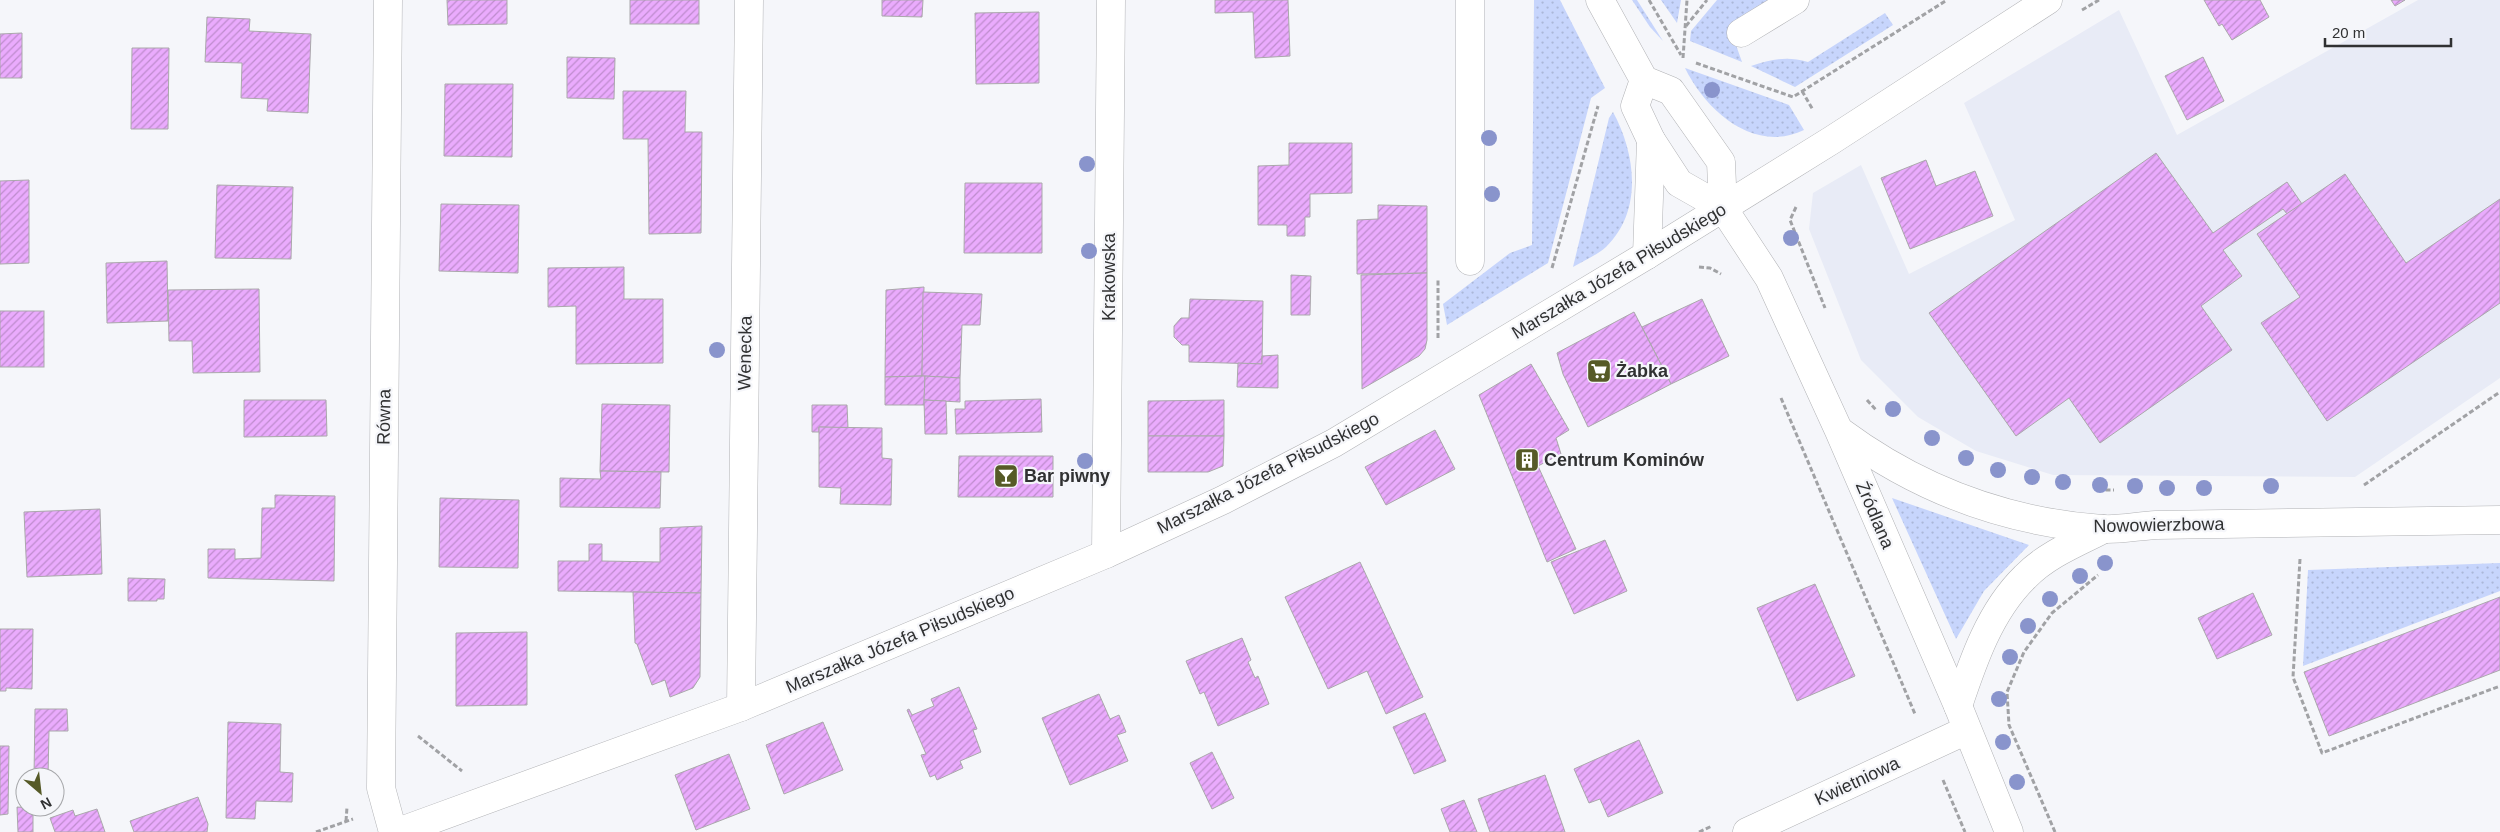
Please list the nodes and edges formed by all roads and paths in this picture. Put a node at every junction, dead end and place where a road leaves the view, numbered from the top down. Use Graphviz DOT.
graph roads {
  1 [pos="388,0"];
  2 [pos="749,0"];
  3 [pos="1111,0"];
  4 [pos="1470,0"];
  5 [pos="1600,0"];
  6 [pos="1649,0"];
  7 [pos="1687,0"];
  8 [pos="1707,0"];
  9 [pos="1795,0"];
  10 [pos="1947,0"];
  11 [pos="2048,0"];
  12 [pos="2098,0"];
  13 [pos="2074,15"];
  14 [pos="1685,26"];
  15 [pos="1741,33"];
  16 [pos="1683,58"];
  17 [pos="1644,80"];
  18 [pos="1598,106"];
  19 [pos="1651,140"];
  20 [pos="1798,202"];
  21 [pos="1723,208"];
  22 [pos="1647,255"];
  23 [pos="1470,260"];
  24 [pos="1550,276"];
  25 [pos="1829,317"];
  26 [pos="2500,392"];
  27 [pos="1779,393"];
  28 [pos="1862,395"];
  29 [pos="1881,415"];
  30 [pos="1840,431"];
  31 [pos="2367,489"];
  32 [pos="2096,490"];
  33 [pos="2116,490"];
  34 [pos="2500,520"];
  35 [pos="2104,529"];
  36 [pos="1106,554"];
  37 [pos="2291,556"];
  38 [pos="2099,574"];
  39 [pos="2500,686"];
  40 [pos="741,707"];
  41 [pos="1962,718"];
  42 [pos="1929,747"];
  43 [pos="392,832"];
  44 [pos="398,832"];
  45 [pos="1747,832"];
  46 [pos="1965,832"];
  47 [pos="2009,832"];
  48 [pos="2055,832"];
  1 -- 43 [label="street, Równa"];
  2 -- 40 [label="street, Wenecka"];
  3 -- 36 [label="street, Krakowska"];
  4 -- 23 [label="street"];
  5 -- 17 [label="street"];
  6 -- 16 [label="path"];
  7 -- 14 [label="path"];
  8 -- 14 [label="path"];
  9 -- 15 [label="street"];
  10 -- 16 [label="path"];
  11 -- 21 [label="street, Marszałka Józefa Piłsudskiego"];
  12 -- 13 [label="path"];
  14 -- 16 [label="path"];
  17 -- 19 [label="street"];
  17 -- 21 [label="street"];
  18 -- 24 [label="path"];
  19 -- 21 [label="street"];
  19 -- 22 [label="street"];
  20 -- 25 [label="path"];
  21 -- 22 [label="street, Marszałka Józefa Piłsudskiego"];
  21 -- 30 [label="street, Źródlana"];
  22 -- 36 [label="street, Marszałka Józefa Piłsudskiego"];
  26 -- 31 [label="path"];
  27 -- 42 [label="path"];
  28 -- 29 [label="path"];
  30 -- 35 [label="street, Nowowierzbowa"];
  30 -- 41 [label="street, Źródlana"];
  32 -- 33 [label="path"];
  34 -- 35 [label="street, Nowowierzbowa"];
  35 -- 41 [label="street"];
  36 -- 40 [label="street, Marszałka Józefa Piłsudskiego"];
  37 -- 39 [label="path"];
  38 -- 48 [label="path"];
  40 -- 44 [label="street, Marszałka Józefa Piłsudskiego"];
  41 -- 42 [label="street, Kwietniowa"];
  41 -- 47 [label="street, Źródlana"];
  42 -- 45 [label="street, Kwietniowa"];
  42 -- 46 [label="path"];
}
